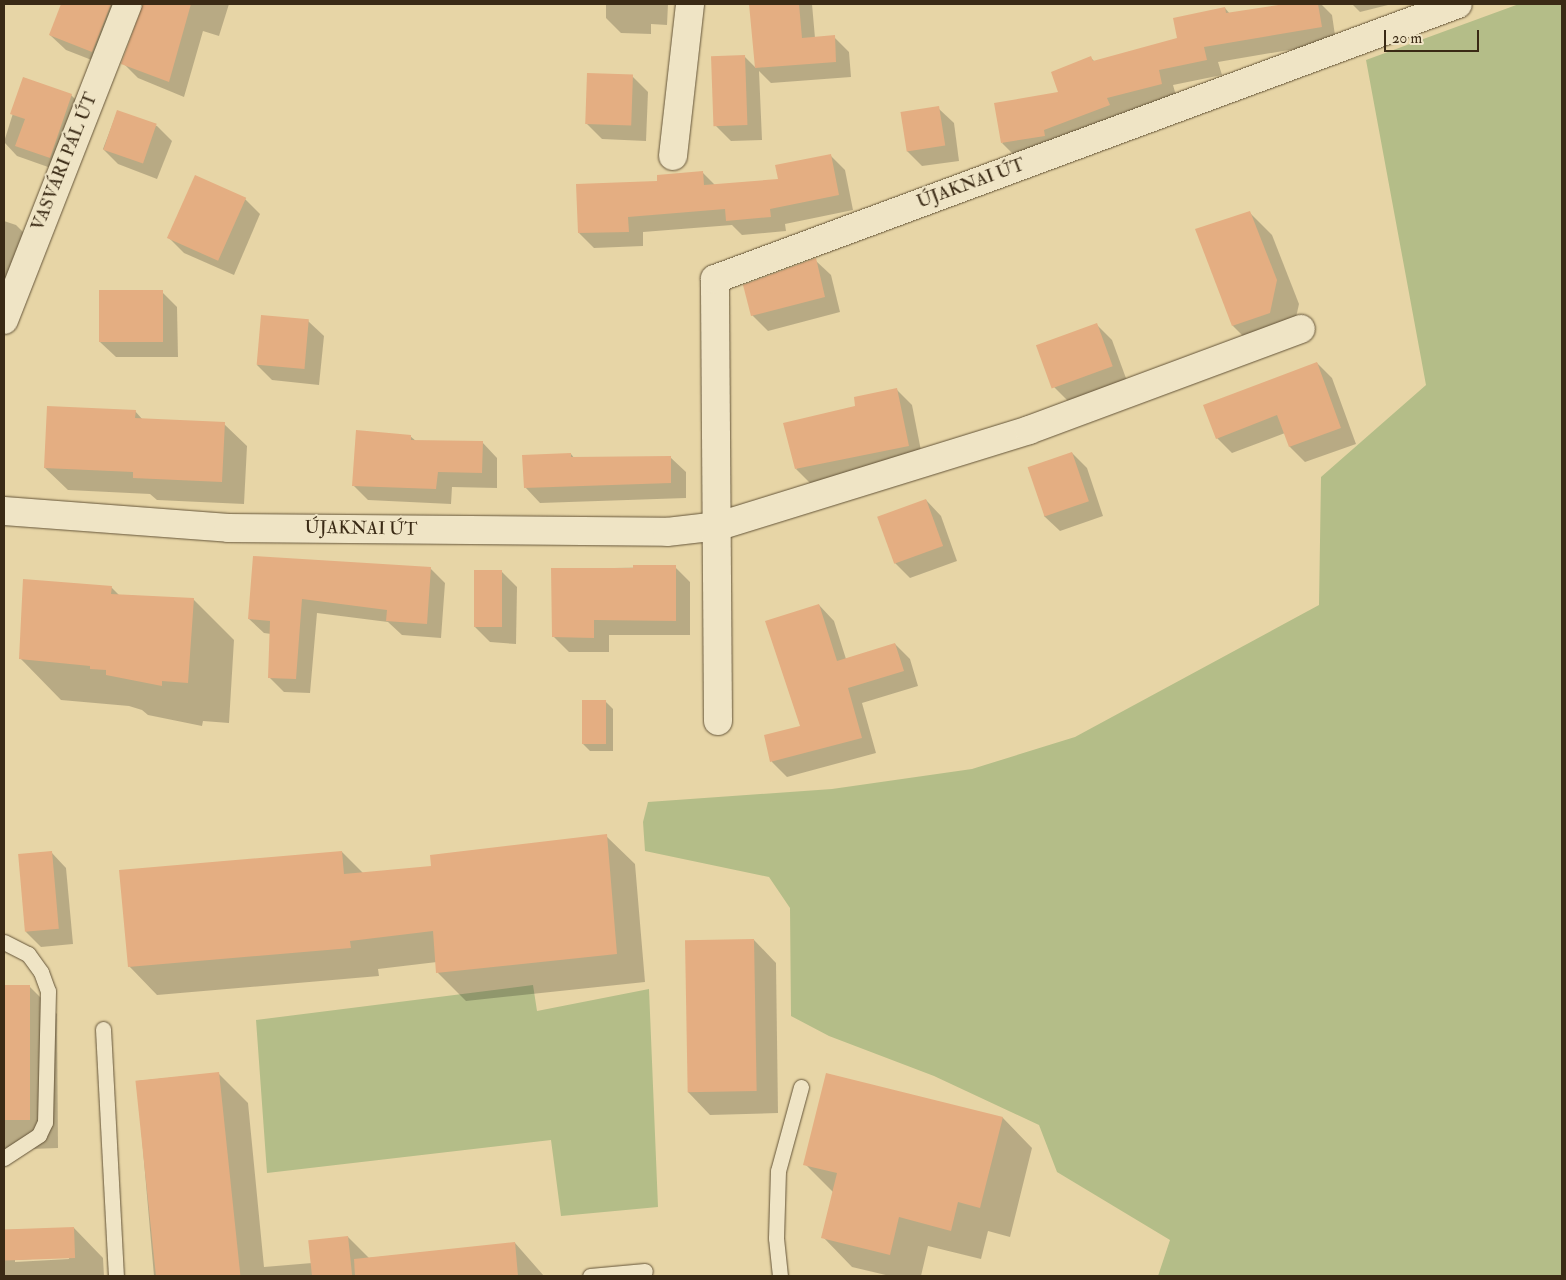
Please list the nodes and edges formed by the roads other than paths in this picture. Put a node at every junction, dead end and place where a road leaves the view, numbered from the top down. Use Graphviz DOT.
graph roads {
  1 [pos="128,4"];
  2 [pos="690,4"];
  3 [pos="1458,4"];
  4 [pos="673,156"];
  5 [pos="4,320"];
  6 [pos="1301,329"];
  7 [pos="4,511"];
  8 [pos="719,526"];
  9 [pos="718,721"];
  10 [pos="4,942"];
  11 [pos="104,1029"];
  12 [pos="802,1087"];
  13 [pos="4,1158"];
  14 [pos="645,1271"];
  15 [pos="116,1276"];
  16 [pos="590,1276"];
  17 [pos="780,1276"];
  1 -- 5 [label="street, VASVÁRI PÁL ÚT"];
  2 -- 4 [label="street"];
  3 -- 8 [label="street, ÚJAKNAI ÚT"];
  6 -- 8 [label="street, ÚJAKNAI ÚT"];
  7 -- 8 [label="street, ÚJAKNAI ÚT"];
  8 -- 9 [label="street, ÚJAKNAI ÚT"];
  10 -- 13 [label="lane"];
  11 -- 15 [label="lane"];
  12 -- 17 [label="lane"];
  14 -- 16 [label="lane"];
}
